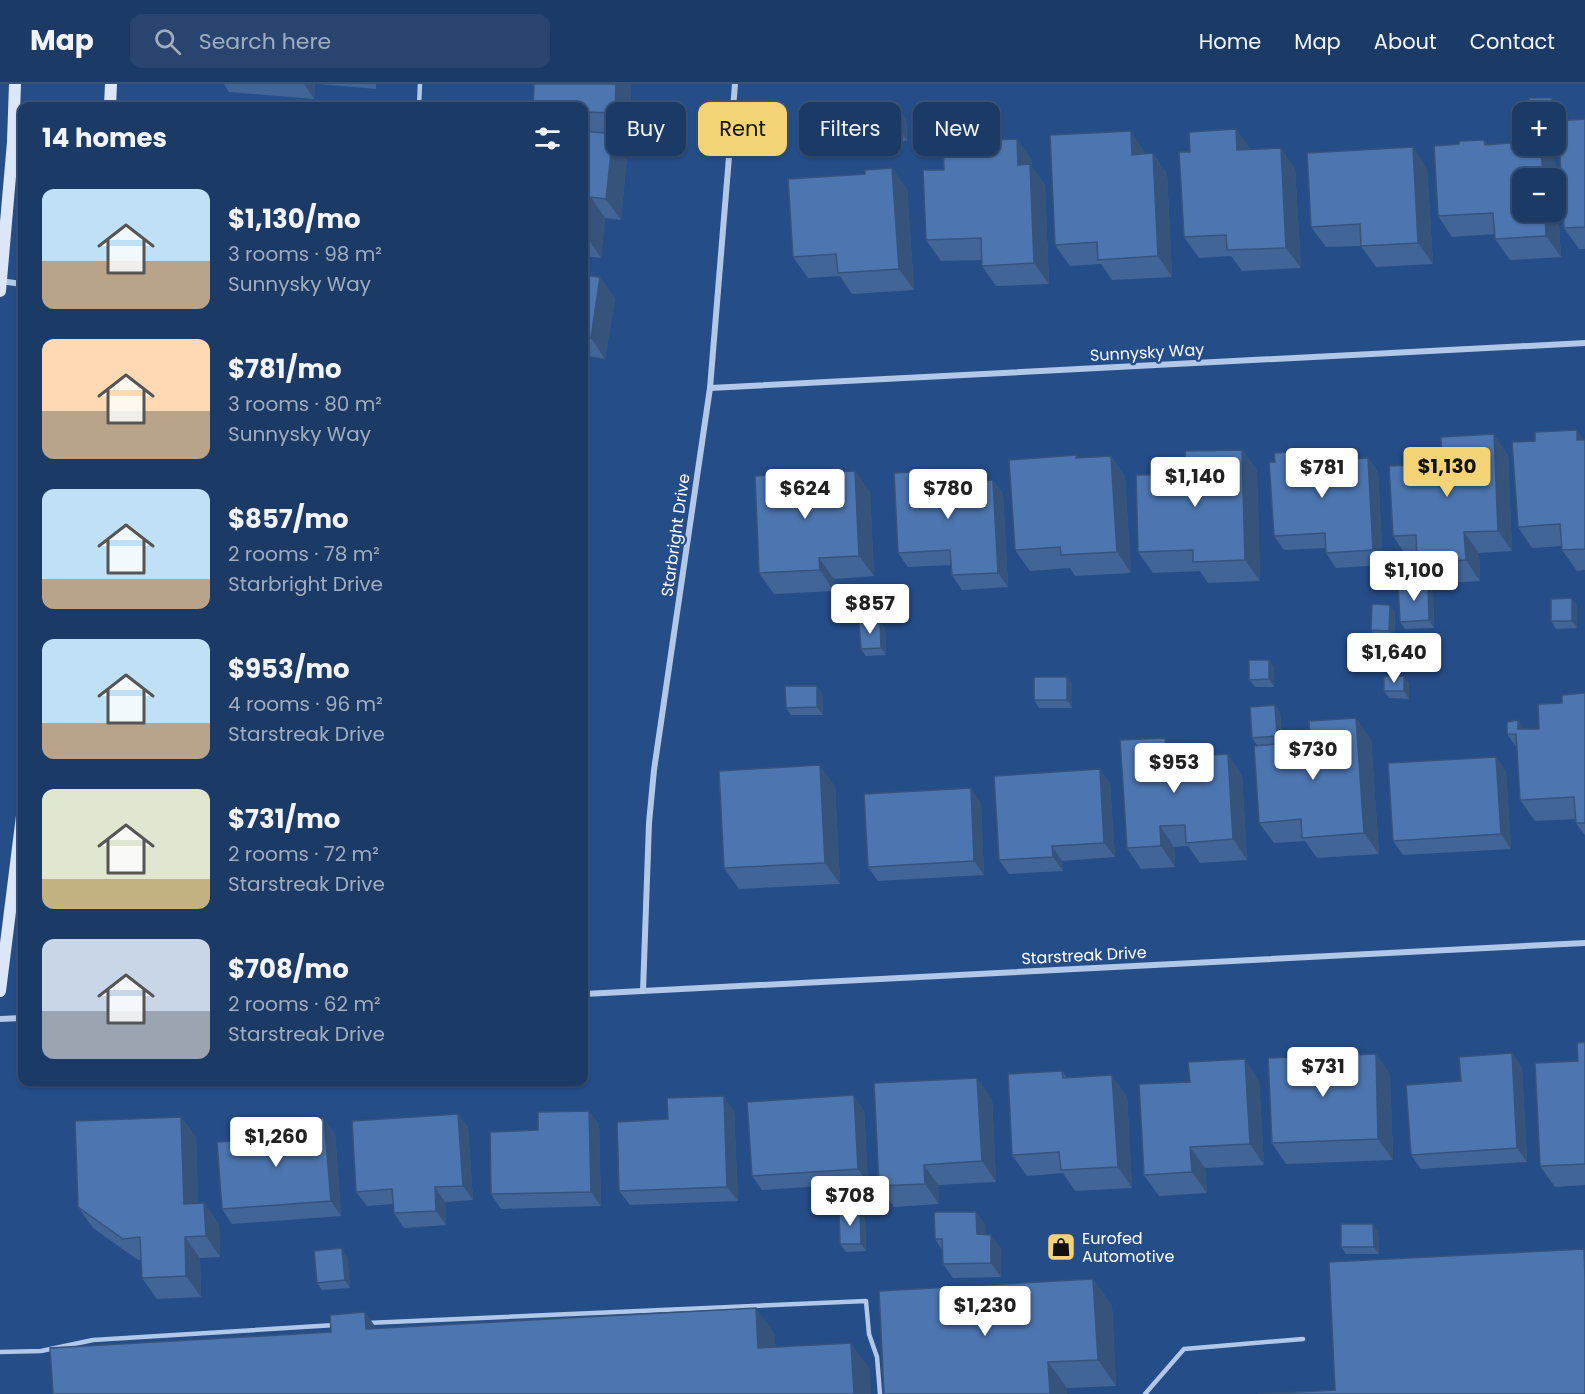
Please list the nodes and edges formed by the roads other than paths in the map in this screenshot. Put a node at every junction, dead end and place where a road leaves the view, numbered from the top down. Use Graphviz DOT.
graph roads {
  1 [pos="15,84"];
  2 [pos="111,84"];
  3 [pos="420,84"];
  4 [pos="735,84"];
  5 [pos="110,102"];
  6 [pos="419,102"];
  7 [pos="18,284"];
  8 [pos="0,285"];
  9 [pos="1585,344"];
  10 [pos="710,388"];
  11 [pos="18,848"];
  12 [pos="1585,943"];
  13 [pos="0,991"];
  14 [pos="643,991"];
  15 [pos="588,994"];
  16 [pos="18,1018"];
  17 [pos="0,1019"];
  18 [pos="364,1323"];
  19 [pos="340,1324"];
  20 [pos="1303,1339"];
  21 [pos="0,1352"];
  22 [pos="880,1394"];
  23 [pos="1145,1394"];
  1 -- 8 [label="main road"];
  2 -- 5 [label="main road"];
  3 -- 6 [label="lane"];
  4 -- 10 [label="street, Starbright Drive"];
  7 -- 8 [label="street"];
  9 -- 10 [label="street, Sunnysky Way"];
  10 -- 14 [label="street, Starbright Drive"];
  11 -- 13 [label="main road"];
  12 -- 14 [label="street, Starstreak Drive"];
  14 -- 15 [label="street, Starstreak Drive"];
  16 -- 17 [label="street"];
  18 -- 22 [label="lane"];
  19 -- 21 [label="lane"];
  20 -- 23 [label="lane"];
}
